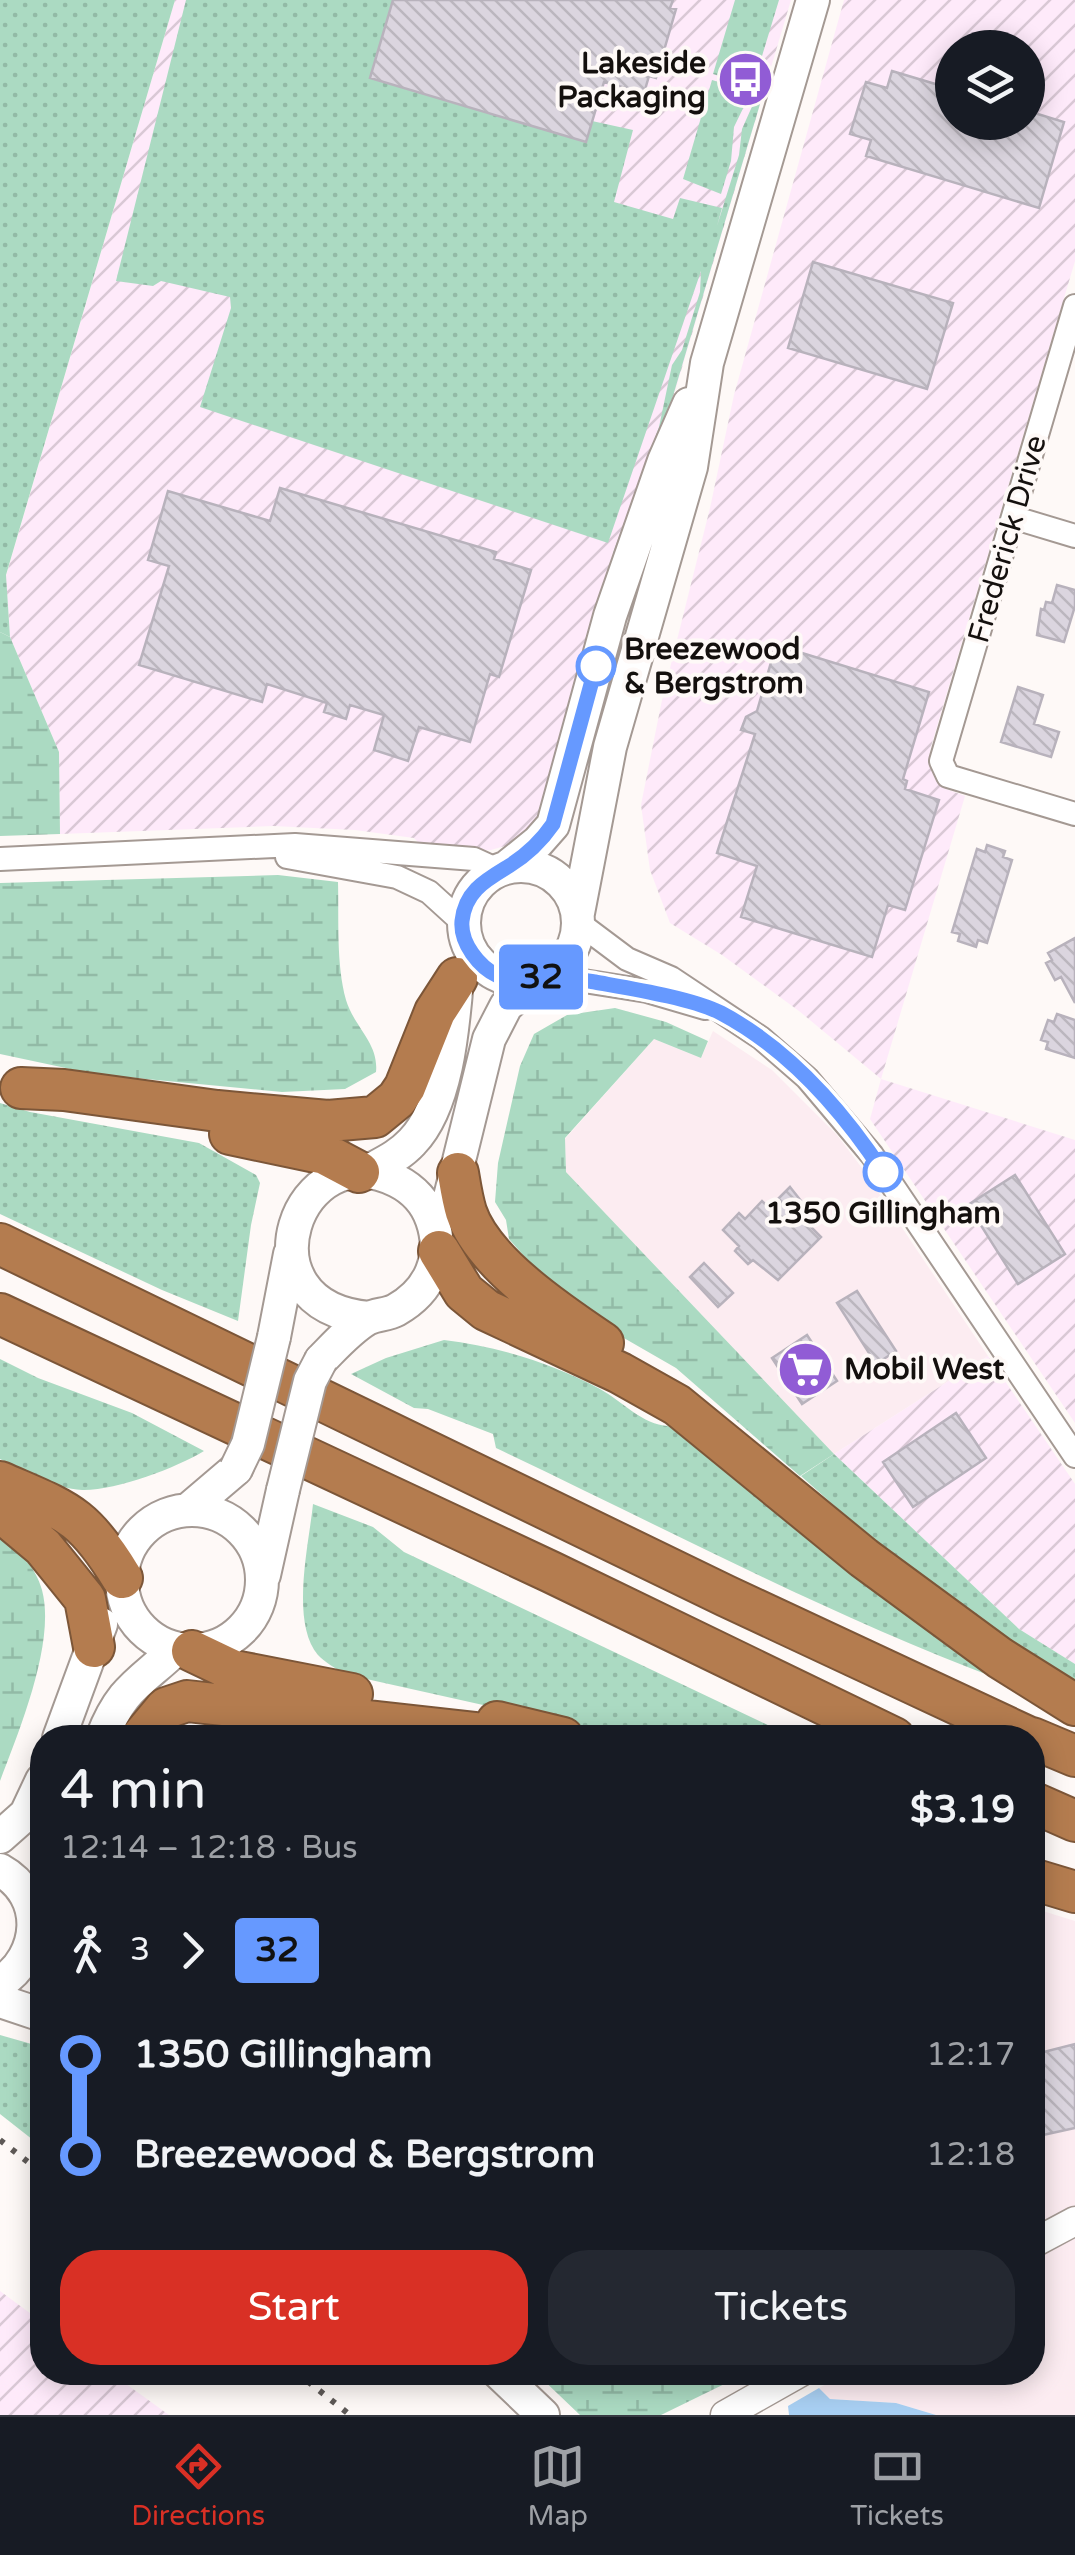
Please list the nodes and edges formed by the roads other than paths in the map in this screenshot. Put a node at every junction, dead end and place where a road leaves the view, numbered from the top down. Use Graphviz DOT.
graph roads {
  1 [pos="813,0"];
  2 [pos="1075,306"];
  3 [pos="707,364"];
  4 [pos="1014,518"];
  5 [pos="1075,536"];
  6 [pos="1075,814"];
  7 [pos="229,848"];
  8 [pos="0,859"];
  9 [pos="502,869"];
  10 [pos="578,918"];
  11 [pos="462,929"];
  12 [pos="541,977"];
  13 [pos="457,978"];
  14 [pos="718,1011"];
  15 [pos="11,1086"];
  16 [pos="363,1172"];
  17 [pos="458,1173"];
  18 [pos="0,1244"];
  19 [pos="438,1245"];
  20 [pos="291,1249"];
  21 [pos="0,1314"];
  22 [pos="369,1318"];
  23 [pos="726,1442"];
  24 [pos="1075,1456"];
  25 [pos="0,1482"];
  26 [pos="189,1509"];
  27 [pos="0,1510"];
  28 [pos="263,1579"];
  29 [pos="122,1584"];
  30 [pos="94,1646"];
  31 [pos="184,1650"];
  32 [pos="1075,1705"];
  33 [pos="64,1725"];
  34 [pos="107,1725"];
  35 [pos="152,1725"];
  36 [pos="403,1725"];
  37 [pos="499,1725"];
  38 [pos="867,1725"];
  39 [pos="1004,1725"];
  40 [pos="1045,1743"];
  41 [pos="1075,1756"];
  42 [pos="30,1806"];
  43 [pos="1045,1807"];
  44 [pos="1075,1820"];
  45 [pos="0,1837"];
  46 [pos="0,1870"];
  47 [pos="1045,1883"];
  48 [pos="1075,1892"];
  49 [pos="30,1903"];
  50 [pos="30,1949"];
  51 [pos="0,1983"];
  52 [pos="0,2001"];
  53 [pos="30,2011"];
  54 [pos="1075,2221"];
  55 [pos="1045,2237"];
  56 [pos="511,2385"];
  57 [pos="778,2385"];
  58 [pos="542,2415"];
  59 [pos="725,2415"];
  1 -- 3 [label="main road"];
  2 -- 4 [label="street, Frederick Drive"];
  3 -- 9 [label="main road"];
  3 -- 10 [label="main road"];
  4 -- 5 [label="street"];
  4 -- 6 [label="street, Frederick Drive"];
  7 -- 8 [label="street"];
  7 -- 9 [label="street"];
  7 -- 11 [label="street"];
  9 -- 10 [label="main road"];
  9 -- 11 [label="main road"];
  10 -- 12 [label="main road"];
  10 -- 14 [label="street"];
  11 -- 12 [label="main road"];
  11 -- 13 [label="main road"];
  12 -- 14 [label="street"];
  12 -- 17 [label="main road"];
  13 -- 15 [label="highway"];
  13 -- 16 [label="main road"];
  14 -- 24 [label="street"];
  15 -- 16 [label="highway"];
  16 -- 19 [label="main road"];
  16 -- 20 [label="main road"];
  17 -- 19 [label="main road"];
  17 -- 23 [label="highway"];
  18 -- 39 [label="highway"];
  19 -- 22 [label="main road"];
  19 -- 23 [label="highway"];
  20 -- 22 [label="main road"];
  20 -- 26 [label="main road, bridge"];
  21 -- 38 [label="highway"];
  22 -- 28 [label="main road, bridge"];
  23 -- 32 [label="highway"];
  25 -- 29 [label="highway"];
  26 -- 28 [label="main road"];
  26 -- 29 [label="main road"];
  27 -- 30 [label="highway"];
  28 -- 31 [label="main road"];
  29 -- 30 [label="main road"];
  29 -- 31 [label="main road"];
  30 -- 33 [label="main road"];
  31 -- 34 [label="main road"];
  31 -- 37 [label="highway"];
  35 -- 36 [label="highway"];
  40 -- 41 [label="highway"];
  42 -- 45 [label="main road"];
  43 -- 44 [label="highway"];
  46 -- 49 [label="main road"];
  47 -- 48 [label="highway"];
  50 -- 51 [label="main road"];
  52 -- 53 [label="main road"];
  54 -- 55 [label="street"];
  56 -- 58 [label="main road"];
  57 -- 59 [label="street"];
}
